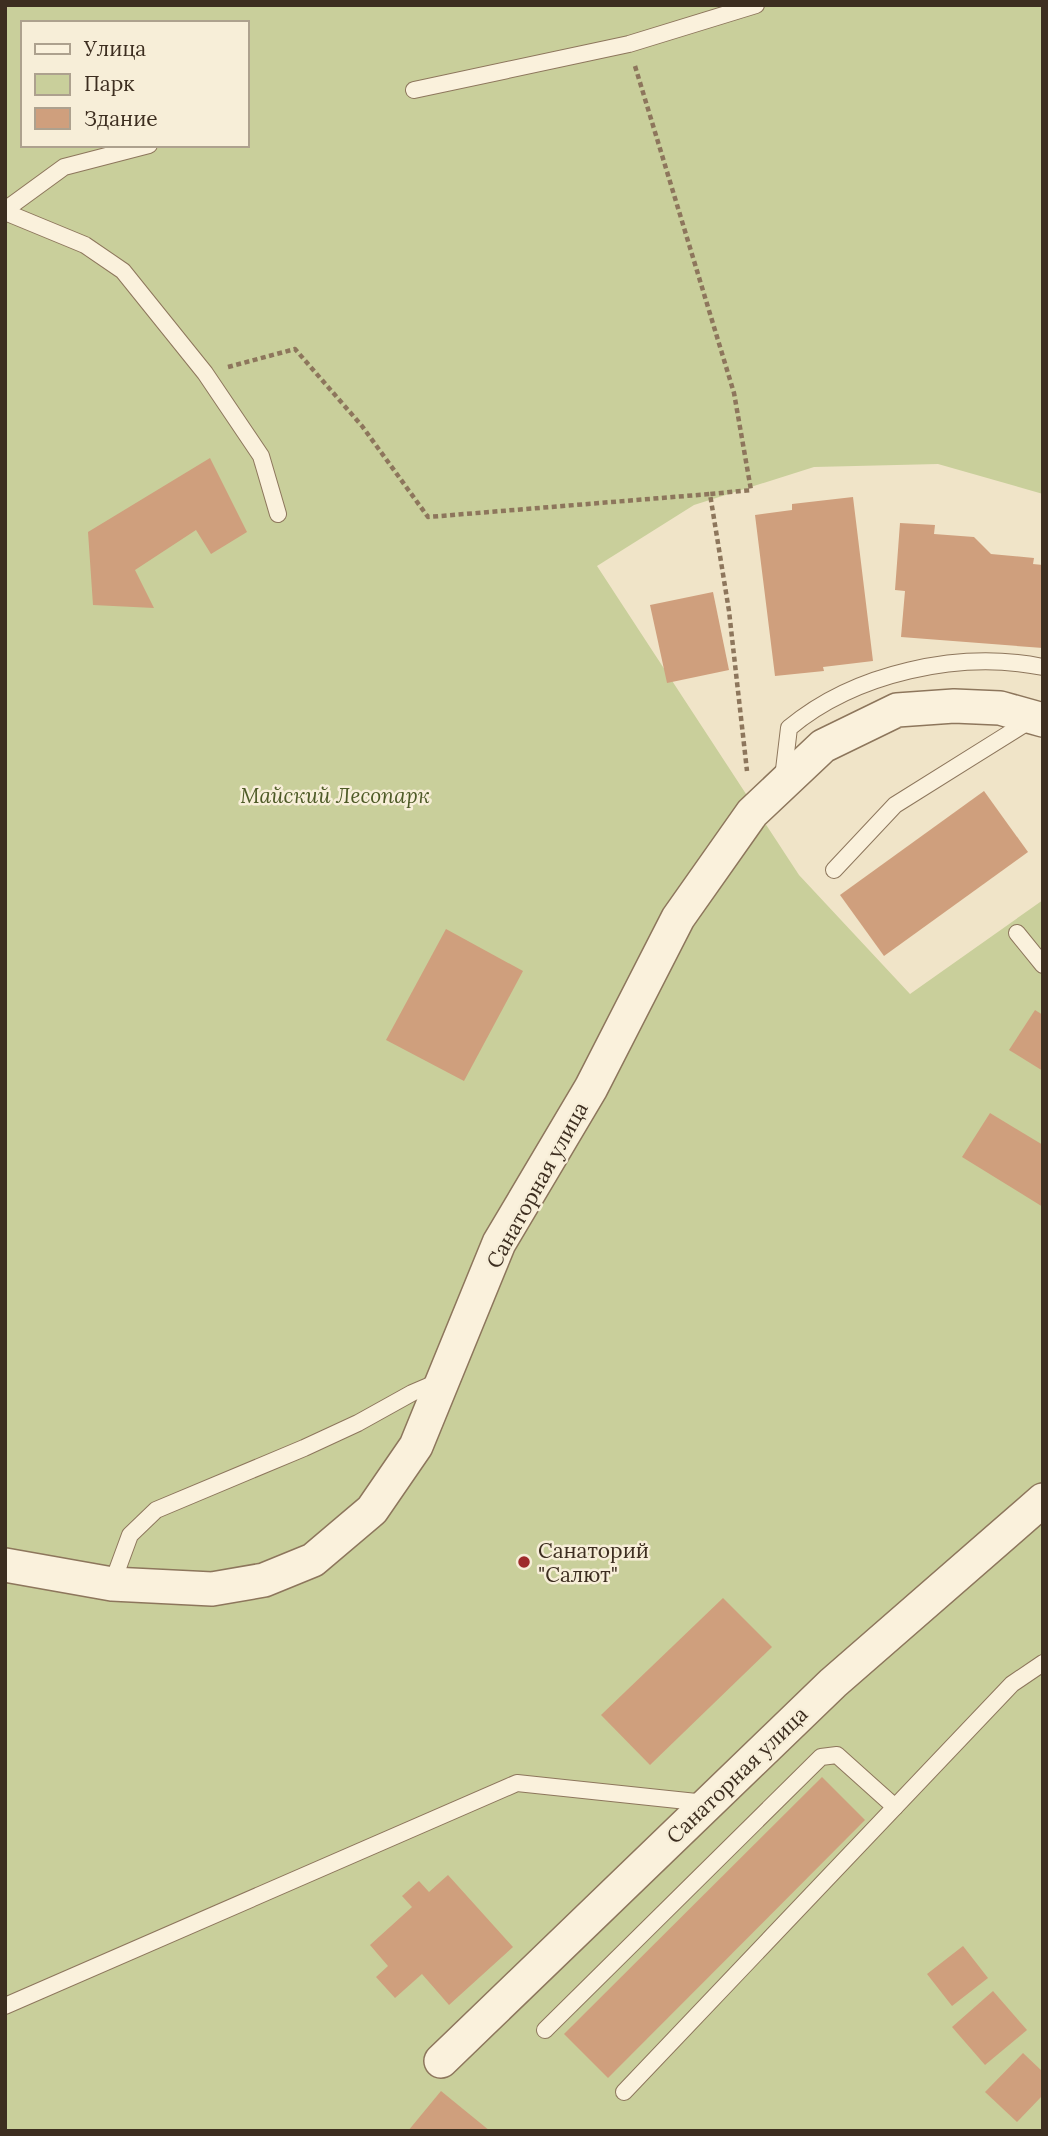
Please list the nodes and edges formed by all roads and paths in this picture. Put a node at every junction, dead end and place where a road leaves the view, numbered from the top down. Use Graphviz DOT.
graph roads {
  1 [pos="756,5"];
  2 [pos="629,44"];
  3 [pos="414,90"];
  4 [pos="141,147"];
  5 [pos="5,211"];
  6 [pos="205,373"];
  7 [pos="710,494"];
  8 [pos="278,514"];
  9 [pos="1043,667"];
  10 [pos="1040,718"];
  11 [pos="782,784"];
  12 [pos="752,813"];
  13 [pos="834,870"];
  14 [pos="1017,933"];
  15 [pos="1043,965"];
  16 [pos="444,1379"];
  17 [pos="1043,1500"];
  18 [pos="5,1565"];
  19 [pos="112,1584"];
  20 [pos="1043,1663"];
  21 [pos="706,1803"];
  22 [pos="895,1807"];
  23 [pos="5,2006"];
  24 [pos="545,2030"];
  25 [pos="441,2061"];
  26 [pos="624,2092"];
  1 -- 2 [label="lane"];
  2 -- 3 [label="lane"];
  2 -- 7 [label="path"];
  4 -- 5 [label="lane"];
  5 -- 6 [label="lane"];
  6 -- 7 [label="path"];
  6 -- 8 [label="lane"];
  7 -- 12 [label="path"];
  9 -- 11 [label="lane"];
  10 -- 11 [label="street, Санаторная улица"];
  10 -- 13 [label="lane"];
  11 -- 12 [label="street, Санаторная улица"];
  12 -- 16 [label="street, Санаторная улица"];
  14 -- 15 [label="lane"];
  16 -- 19 [label="lane"];
  16 -- 19 [label="street, Санаторная улица"];
  17 -- 21 [label="street, Санаторная улица"];
  18 -- 19 [label="street, Санаторная улица"];
  20 -- 22 [label="lane"];
  21 -- 23 [label="lane"];
  21 -- 25 [label="street, Санаторная улица"];
  22 -- 24 [label="lane"];
  22 -- 26 [label="lane"];
}
